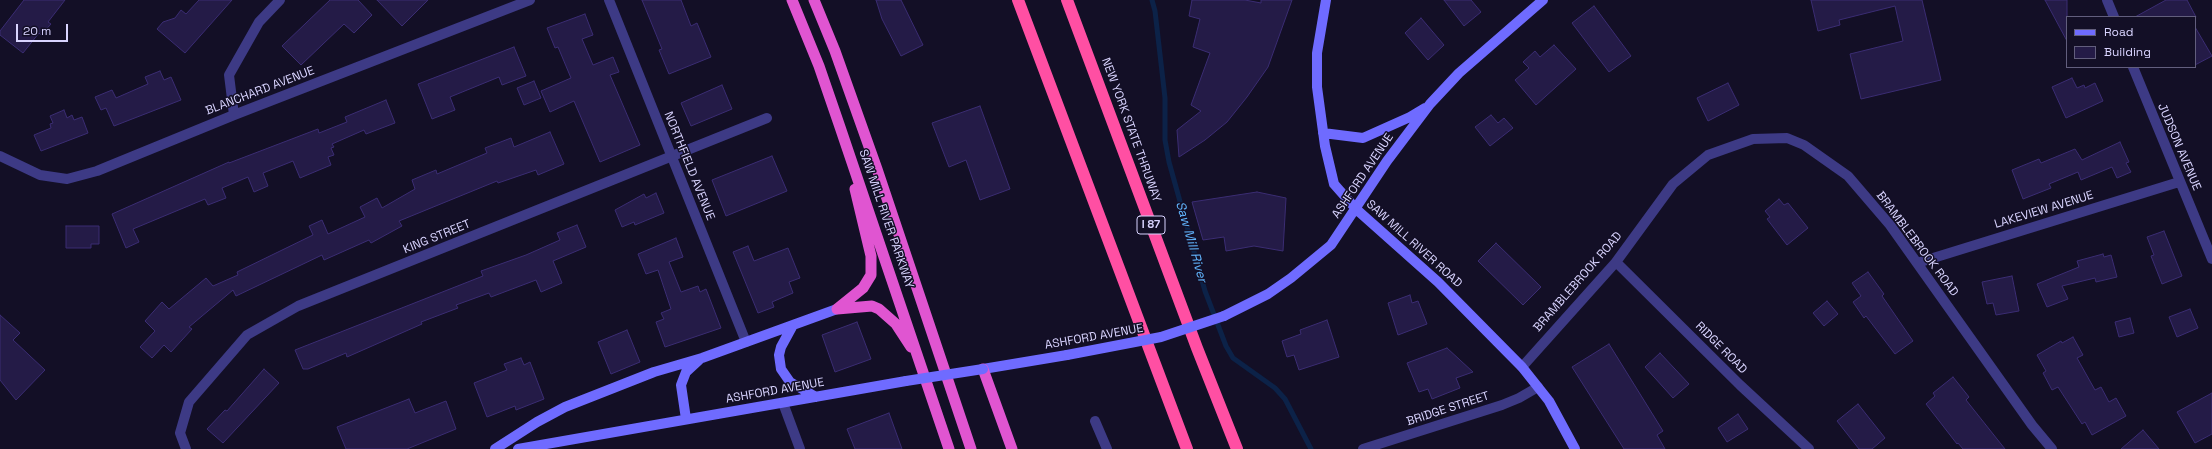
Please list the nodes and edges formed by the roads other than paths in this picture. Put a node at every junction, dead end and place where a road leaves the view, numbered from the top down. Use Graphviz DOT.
graph roads {
  1 [pos="280,0"];
  2 [pos="530,0"];
  3 [pos="609,0"];
  4 [pos="792,0"];
  5 [pos="814,0"];
  6 [pos="1018,0"];
  7 [pos="1067,0"];
  8 [pos="1326,0"];
  9 [pos="1543,0"];
  10 [pos="2107,0"];
  11 [pos="2114,16"];
  12 [pos="2133,68"];
  13 [pos="1430,104"];
  14 [pos="234,115"];
  15 [pos="767,118"];
  16 [pos="840,127"];
  17 [pos="1322,133"];
  18 [pos="0,156"];
  19 [pos="672,157"];
  20 [pos="2179,182"];
  21 [pos="1356,209"];
  22 [pos="2212,259"];
  23 [pos="1616,262"];
  24 [pos="1917,263"];
  25 [pos="837,309"];
  26 [pos="793,325"];
  27 [pos="746,342"];
  28 [pos="702,358"];
  29 [pos="920,361"];
  30 [pos="1522,367"];
  31 [pos="983,369"];
  32 [pos="1538,387"];
  33 [pos="816,397"];
  34 [pos="783,403"];
  35 [pos="686,419"];
  36 [pos="1095,421"];
  37 [pos="1363,448"];
  38 [pos="186,449"];
  39 [pos="495,449"];
  40 [pos="518,449"];
  41 [pos="800,449"];
  42 [pos="949,449"];
  43 [pos="971,449"];
  44 [pos="1012,449"];
  45 [pos="1107,449"];
  46 [pos="1188,449"];
  47 [pos="1237,449"];
  48 [pos="1575,449"];
  49 [pos="1809,449"];
  50 [pos="2052,449"];
  1 -- 14 [label="street"];
  2 -- 14 [label="street, BLANCHARD AVENUE"];
  3 -- 19 [label="street, NORTHFIELD AVENUE"];
  4 -- 16 [label="highway, SAW MILL RIVER PARKWAY"];
  5 -- 43 [label="highway, SAW MILL RIVER PARKWAY"];
  6 -- 46 [label="highway"];
  7 -- 47 [label="highway, NEW YORK STATE THRUWAY / I 87"];
  8 -- 17 [label="main road, SAW MILL RIVER ROAD"];
  9 -- 13 [label="main road, ASHFORD AVENUE"];
  10 -- 11 [label="street"];
  12 -- 20 [label="street, JUDSON AVENUE"];
  13 -- 17 [label="main road"];
  13 -- 21 [label="main road, ASHFORD AVENUE"];
  14 -- 18 [label="street, BLANCHARD AVENUE"];
  15 -- 19 [label="street, KING STREET"];
  16 -- 25 [label="highway"];
  16 -- 29 [label="highway, SAW MILL RIVER PARKWAY"];
  17 -- 21 [label="main road, SAW MILL RIVER ROAD"];
  19 -- 27 [label="street, NORTHFIELD AVENUE"];
  19 -- 38 [label="street, KING STREET"];
  20 -- 22 [label="street, JUDSON AVENUE"];
  20 -- 24 [label="street, LAKEVIEW AVENUE"];
  21 -- 30 [label="main road, SAW MILL RIVER ROAD"];
  21 -- 31 [label="main road, ASHFORD AVENUE, bridge"];
  23 -- 24 [label="street, BRAMBLEBROOK ROAD"];
  23 -- 30 [label="street, BRAMBLEBROOK ROAD"];
  23 -- 49 [label="street, RIDGE ROAD"];
  24 -- 50 [label="street, BRAMBLEBROOK ROAD"];
  25 -- 26 [label="main road"];
  25 -- 29 [label="highway"];
  26 -- 27 [label="main road"];
  26 -- 33 [label="main road"];
  27 -- 28 [label="main road"];
  28 -- 35 [label="main road"];
  28 -- 39 [label="main road"];
  29 -- 42 [label="highway, SAW MILL RIVER PARKWAY"];
  30 -- 32 [label="main road, SAW MILL RIVER ROAD"];
  31 -- 33 [label="main road, ASHFORD AVENUE, bridge"];
  31 -- 44 [label="highway"];
  32 -- 37 [label="street, BRIDGE STREET"];
  32 -- 48 [label="main road, SAW MILL RIVER ROAD"];
  33 -- 34 [label="main road, ASHFORD AVENUE"];
  34 -- 35 [label="main road, ASHFORD AVENUE"];
  34 -- 41 [label="street"];
  35 -- 40 [label="main road, ASHFORD AVENUE"];
  36 -- 45 [label="street"];
}
